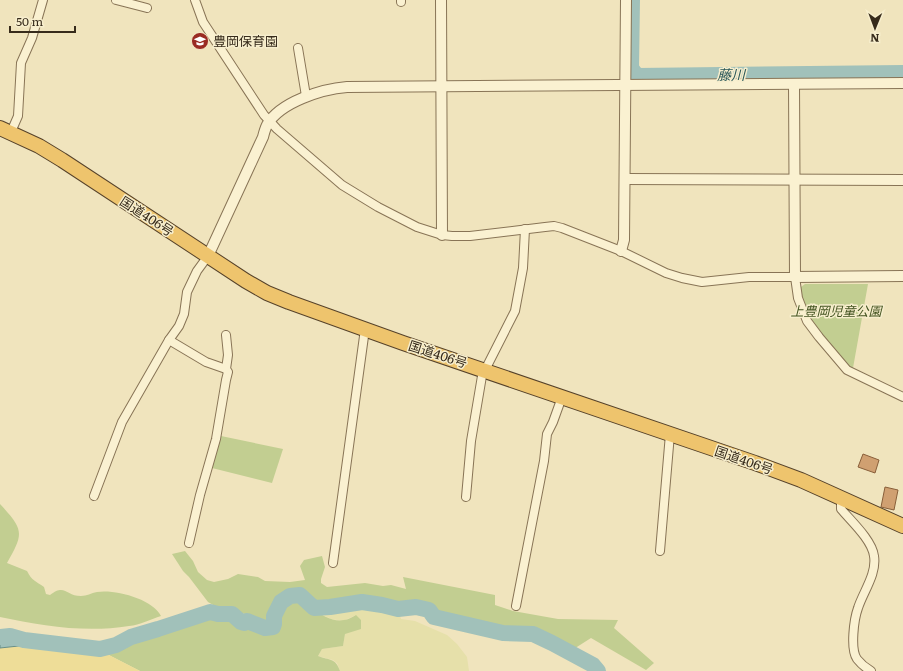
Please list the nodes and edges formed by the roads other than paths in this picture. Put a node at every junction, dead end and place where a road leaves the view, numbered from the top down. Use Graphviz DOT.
graph roads {
  1 [pos="43,0"];
  2 [pos="116,0"];
  3 [pos="195,0"];
  4 [pos="441,0"];
  5 [pos="626,0"];
  6 [pos="147,8"];
  7 [pos="298,48"];
  8 [pos="903,83"];
  9 [pos="794,84"];
  10 [pos="625,85"];
  11 [pos="442,86"];
  12 [pos="306,96"];
  13 [pos="269,122"];
  14 [pos="6,130"];
  15 [pos="624,179"];
  16 [pos="795,180"];
  17 [pos="903,180"];
  18 [pos="525,229"];
  19 [pos="442,235"];
  20 [pos="621,251"];
  21 [pos="208,256"];
  22 [pos="903,276"];
  23 [pos="795,277"];
  24 [pos="364,330"];
  25 [pos="226,335"];
  26 [pos="169,340"];
  27 [pos="226,369"];
  28 [pos="485,370"];
  29 [pos="562,397"];
  30 [pos="903,397"];
  31 [pos="670,434"];
  32 [pos="94,496"];
  33 [pos="466,497"];
  34 [pos="841,498"];
  35 [pos="903,526"];
  36 [pos="189,543"];
  37 [pos="660,551"];
  38 [pos="333,563"];
  39 [pos="516,606"];
  40 [pos="871,671"];
  1 -- 14 [label="street"];
  2 -- 6 [label="street"];
  3 -- 13 [label="street"];
  4 -- 11 [label="street"];
  5 -- 10 [label="street"];
  7 -- 12 [label="street"];
  8 -- 9 [label="street"];
  9 -- 10 [label="street"];
  9 -- 16 [label="street"];
  10 -- 11 [label="street"];
  10 -- 15 [label="street"];
  11 -- 12 [label="street"];
  11 -- 19 [label="street"];
  12 -- 13 [label="street"];
  13 -- 19 [label="street"];
  13 -- 21 [label="street"];
  14 -- 21 [label="highway, 国道406号"];
  15 -- 16 [label="street"];
  15 -- 20 [label="street"];
  16 -- 17 [label="street"];
  16 -- 23 [label="street"];
  18 -- 19 [label="street"];
  18 -- 20 [label="street"];
  18 -- 28 [label="street"];
  20 -- 23 [label="street"];
  21 -- 24 [label="highway, 国道406号"];
  21 -- 26 [label="street"];
  22 -- 23 [label="street"];
  23 -- 30 [label="street"];
  24 -- 28 [label="highway, 国道406号"];
  24 -- 38 [label="street"];
  25 -- 27 [label="street"];
  26 -- 27 [label="street"];
  26 -- 32 [label="street"];
  27 -- 36 [label="street"];
  28 -- 29 [label="highway, 国道406号"];
  28 -- 33 [label="street"];
  29 -- 31 [label="highway, 国道406号"];
  29 -- 39 [label="street"];
  31 -- 34 [label="highway, 国道406号"];
  31 -- 37 [label="street"];
  34 -- 35 [label="highway, 国道406号"];
  34 -- 40 [label="street"];
}
